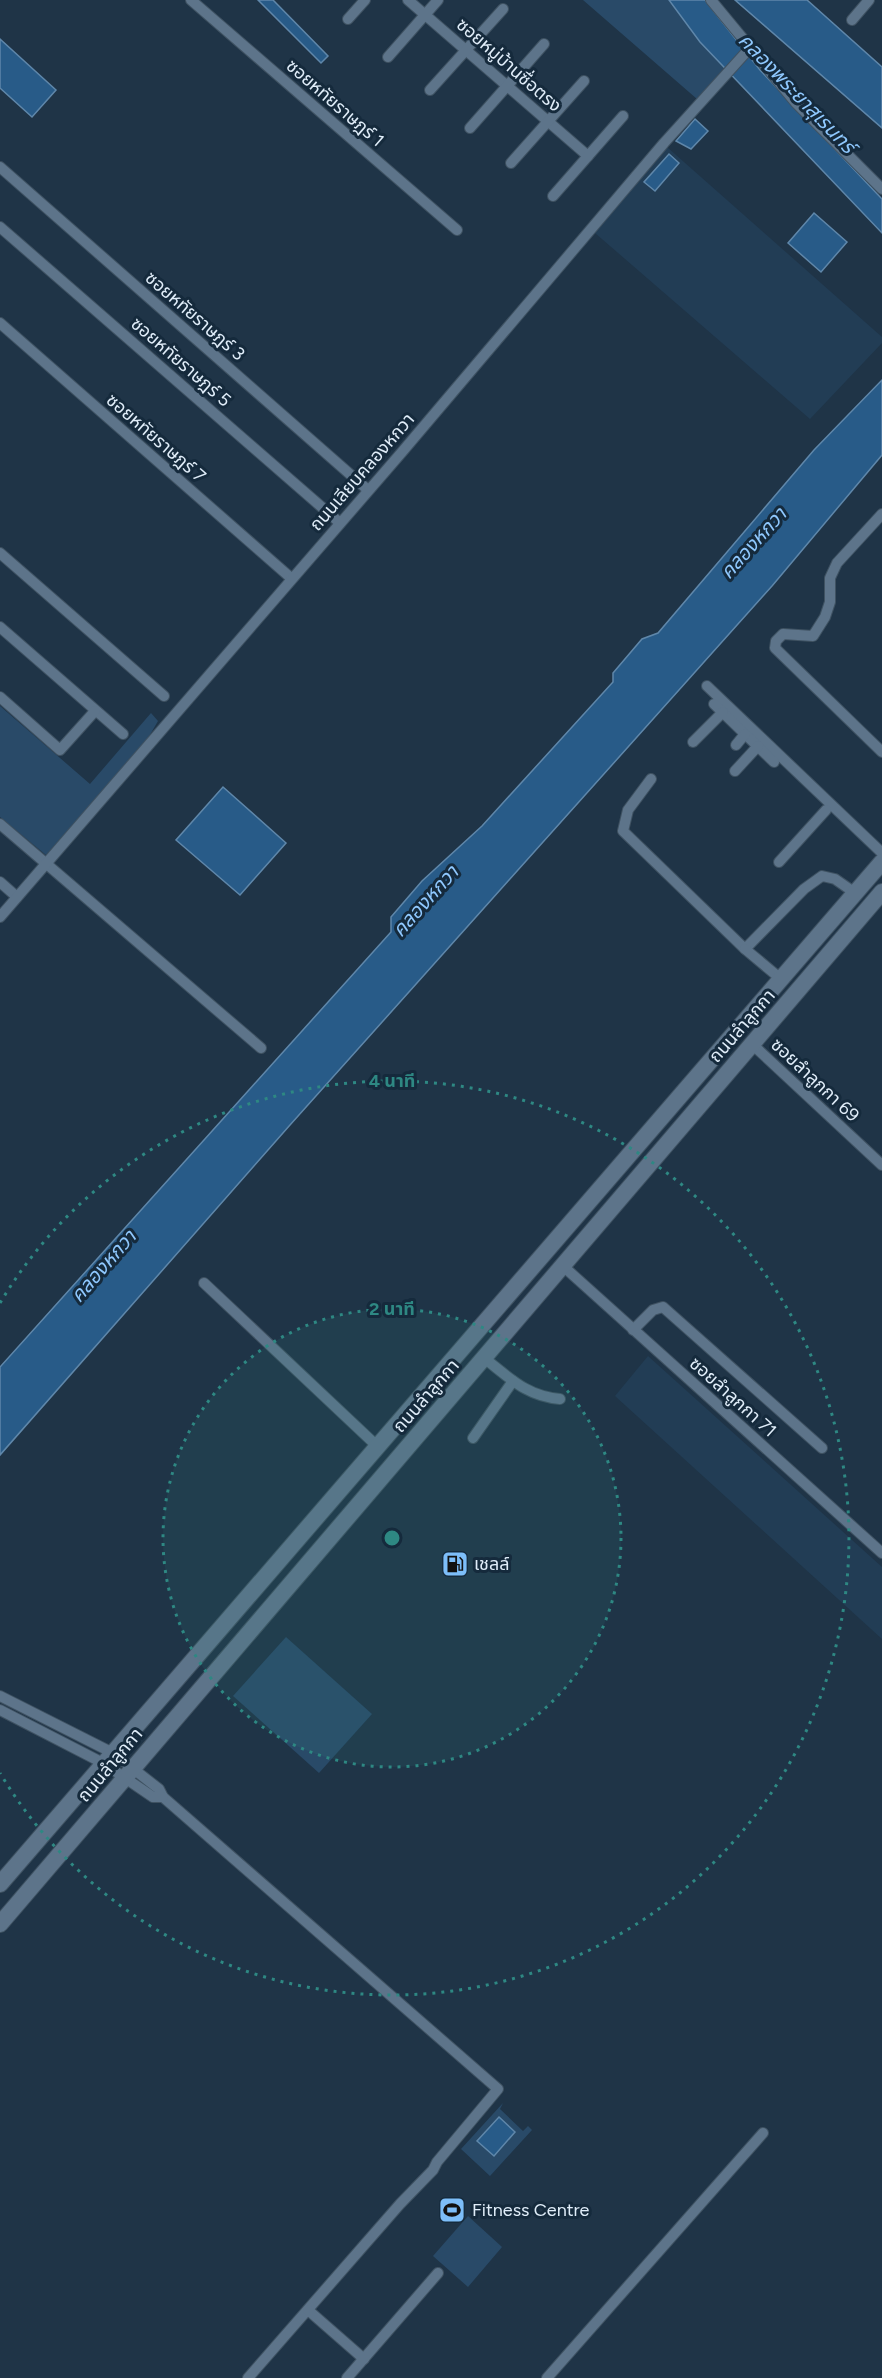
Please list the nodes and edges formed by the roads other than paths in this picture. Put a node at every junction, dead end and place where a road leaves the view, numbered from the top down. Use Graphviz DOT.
graph roads {
  1 [pos="191,0"];
  2 [pos="365,0"];
  3 [pos="408,0"];
  4 [pos="438,0"];
  5 [pos="711,0"];
  6 [pos="869,0"];
  7 [pos="503,9"];
  8 [pos="425,15"];
  9 [pos="348,19"];
  10 [pos="852,21"];
  11 [pos="544,44"];
  12 [pos="465,50"];
  13 [pos="747,51"];
  14 [pos="388,57"];
  15 [pos="584,81"];
  16 [pos="507,85"];
  17 [pos="430,90"];
  18 [pos="623,116"];
  19 [pos="548,121"];
  20 [pos="470,128"];
  21 [pos="588,156"];
  22 [pos="511,163"];
  23 [pos="0,167"];
  24 [pos="882,189"];
  25 [pos="554,196"];
  26 [pos="0,227"];
  27 [pos="457,230"];
  28 [pos="0,323"];
  29 [pos="368,490"];
  30 [pos="882,514"];
  31 [pos="340,523"];
  32 [pos="0,553"];
  33 [pos="291,578"];
  34 [pos="0,627"];
  35 [pos="707,686"];
  36 [pos="164,696"];
  37 [pos="0,697"];
  38 [pos="714,704"];
  39 [pos="95,711"];
  40 [pos="723,712"];
  41 [pos="123,734"];
  42 [pos="745,734"];
  43 [pos="693,742"];
  44 [pos="736,745"];
  45 [pos="758,746"];
  46 [pos="882,752"];
  47 [pos="735,771"];
  48 [pos="651,779"];
  49 [pos="826,810"];
  50 [pos="0,824"];
  51 [pos="882,854"];
  52 [pos="779,862"];
  53 [pos="882,862"];
  54 [pos="46,865"];
  55 [pos="0,882"];
  56 [pos="882,892"];
  57 [pos="855,894"];
  58 [pos="17,897"];
  59 [pos="0,917"];
  60 [pos="815,939"];
  61 [pos="745,949"];
  62 [pos="830,953"];
  63 [pos="781,979"];
  64 [pos="752,1044"];
  65 [pos="261,1048"];
  66 [pos="882,1165"];
  67 [pos="564,1266"];
  68 [pos="204,1283"];
  69 [pos="633,1330"];
  70 [pos="484,1358"];
  71 [pos="513,1381"];
  72 [pos="560,1399"];
  73 [pos="473,1437"];
  74 [pos="377,1446"];
  75 [pos="822,1448"];
  76 [pos="882,1552"];
  77 [pos="0,1696"];
  78 [pos="16,1704"];
  79 [pos="0,1710"];
  80 [pos="10,1716"];
  81 [pos="56,1724"];
  82 [pos="52,1737"];
  83 [pos="108,1758"];
  84 [pos="128,1774"];
  85 [pos="1,1880"];
  86 [pos="0,1924"];
  87 [pos="763,2133"];
  88 [pos="438,2273"];
  89 [pos="308,2310"];
  90 [pos="364,2359"];
  91 [pos="248,2378"];
  92 [pos="347,2378"];
  93 [pos="547,2378"];
  1 -- 27 [label="street, ซอยหทัยราษฎร์ 1"];
  2 -- 9 [label="street"];
  3 -- 8 [label="street, ซอยหมู่บ้านซื่อตรง"];
  4 -- 8 [label="street"];
  5 -- 13 [label="street"];
  6 -- 10 [label="street"];
  7 -- 12 [label="street"];
  8 -- 12 [label="street, ซอยหมู่บ้านซื่อตรง"];
  8 -- 14 [label="street"];
  11 -- 16 [label="street"];
  12 -- 16 [label="street, ซอยหมู่บ้านซื่อตรง"];
  12 -- 17 [label="street"];
  13 -- 24 [label="street"];
  13 -- 29 [label="street, ถนนเลียบคลองหกวา"];
  15 -- 19 [label="street"];
  16 -- 19 [label="street, ซอยหมู่บ้านซื่อตรง"];
  16 -- 20 [label="street"];
  18 -- 21 [label="street"];
  19 -- 21 [label="street, ซอยหมู่บ้านซื่อตรง"];
  19 -- 22 [label="street"];
  21 -- 25 [label="street"];
  23 -- 29 [label="street, ซอยหทัยราษฎร์ 3"];
  26 -- 31 [label="street, ซอยหทัยราษฎร์ 5"];
  28 -- 33 [label="street, ซอยหทัยราษฎร์ 7"];
  29 -- 31 [label="street, ถนนเลียบคลองหกวา"];
  30 -- 46 [label="street"];
  31 -- 33 [label="street, ถนนเลียบคลองหกวา"];
  32 -- 36 [label="street"];
  33 -- 54 [label="street, ถนนเลียบคลองหกวา"];
  34 -- 39 [label="street"];
  35 -- 51 [label="street"];
  37 -- 39 [label="street"];
  38 -- 40 [label="street"];
  39 -- 41 [label="street"];
  40 -- 42 [label="street"];
  40 -- 43 [label="street"];
  42 -- 44 [label="street"];
  42 -- 45 [label="street"];
  45 -- 47 [label="street"];
  45 -- 49 [label="street"];
  48 -- 61 [label="street"];
  49 -- 52 [label="street"];
  49 -- 53 [label="street"];
  50 -- 54 [label="street"];
  53 -- 57 [label="main road, ถนนลำลูกกา"];
  54 -- 58 [label="street, ถนนเลียบคลองหกวา"];
  54 -- 65 [label="street"];
  55 -- 58 [label="street"];
  56 -- 62 [label="main road, ถนนลำลูกกา"];
  57 -- 60 [label="main road, ถนนลำลูกกา"];
  57 -- 61 [label="street"];
  58 -- 59 [label="street, ถนนเลียบคลองหกวา"];
  60 -- 62 [label="main road"];
  60 -- 63 [label="main road, ถนนลำลูกกา"];
  61 -- 63 [label="street"];
  62 -- 64 [label="main road, ถนนลำลูกกา"];
  63 -- 74 [label="main road, ถนนลำลูกกา"];
  64 -- 66 [label="street, ซอยลำลูกกา 69"];
  64 -- 67 [label="main road, ถนนลำลูกกา"];
  67 -- 69 [label="street, ซอยลำลูกกา 71"];
  67 -- 70 [label="main road, ถนนลำลูกกา"];
  68 -- 74 [label="street"];
  69 -- 75 [label="street"];
  69 -- 76 [label="street, ซอยลำลูกกา 71"];
  70 -- 71 [label="street"];
  70 -- 84 [label="main road, ถนนลำลูกกา"];
  71 -- 72 [label="street"];
  71 -- 73 [label="street"];
  74 -- 83 [label="main road, ถนนลำลูกกา"];
  77 -- 78 [label="street"];
  78 -- 80 [label="street"];
  78 -- 81 [label="street"];
  79 -- 80 [label="street"];
  80 -- 82 [label="street"];
  81 -- 82 [label="street"];
  81 -- 83 [label="street"];
  82 -- 83 [label="street"];
  83 -- 84 [label="street"];
  83 -- 85 [label="main road, ถนนลำลูกกา"];
  84 -- 86 [label="main road, ถนนลำลูกกา"];
  84 -- 89 [label="street"];
  87 -- 93 [label="street"];
  88 -- 90 [label="street"];
  89 -- 90 [label="street"];
  89 -- 91 [label="street"];
  90 -- 92 [label="street"];
}
